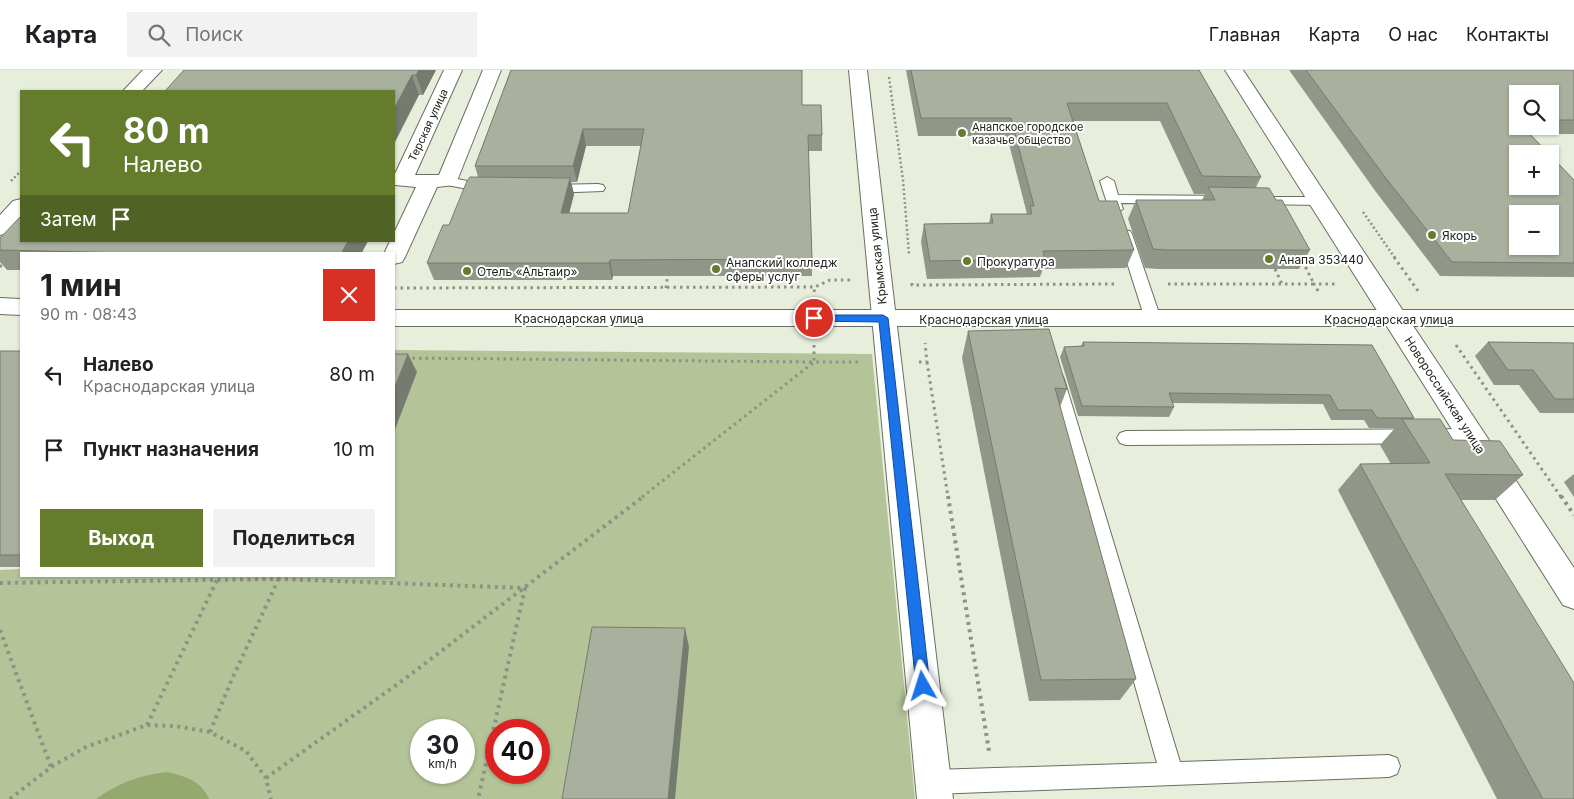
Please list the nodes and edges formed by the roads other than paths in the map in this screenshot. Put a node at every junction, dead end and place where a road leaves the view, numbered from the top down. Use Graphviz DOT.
graph roads {
  1 [pos="153,70"];
  2 [pos="453,70"];
  3 [pos="492,70"];
  4 [pos="858,70"];
  5 [pos="1234,70"];
  6 [pos="133,90"];
  7 [pos="438,181"];
  8 [pos="1107,181"];
  9 [pos="598,188"];
  10 [pos="500,189"];
  11 [pos="539,189"];
  12 [pos="1113,199"];
  13 [pos="1320,201"];
  14 [pos="20,207"];
  15 [pos="0,228"];
  16 [pos="395,255"];
  17 [pos="0,306"];
  18 [pos="20,307"];
  19 [pos="395,318"];
  20 [pos="883,318"];
  21 [pos="1574,318"];
  22 [pos="1153,319"];
  23 [pos="1396,319"];
  24 [pos="1051,362"];
  25 [pos="1471,436"];
  26 [pos="1126,438"];
  27 [pos="1574,595"];
  28 [pos="1389,766"];
  29 [pos="1172,774"];
  30 [pos="934,791"];
  1 -- 6 [label="street"];
  2 -- 7 [label="street, Терская улица"];
  3 -- 7 [label="street"];
  4 -- 20 [label="street, Крымская улица"];
  5 -- 13 [label="street, Новороссийская улица"];
  7 -- 10 [label="lane"];
  7 -- 16 [label="street"];
  8 -- 12 [label="lane"];
  9 -- 11 [label="lane"];
  12 -- 13 [label="lane"];
  12 -- 22 [label="lane"];
  13 -- 23 [label="street, Новороссийская улица"];
  14 -- 15 [label="street"];
  17 -- 18 [label="street"];
  19 -- 20 [label="street, Краснодарская улица"];
  20 -- 22 [label="street, Краснодарская улица"];
  20 -- 30 [label="street, Крымская улица"];
  21 -- 23 [label="street, Краснодарская улица"];
  22 -- 23 [label="street, Краснодарская улица"];
  23 -- 25 [label="street, Новороссийская улица"];
  24 -- 29 [label="lane"];
  25 -- 26 [label="lane"];
  25 -- 27 [label="street, Новороссийская улица"];
  28 -- 29 [label="lane"];
  29 -- 30 [label="lane"];
}
